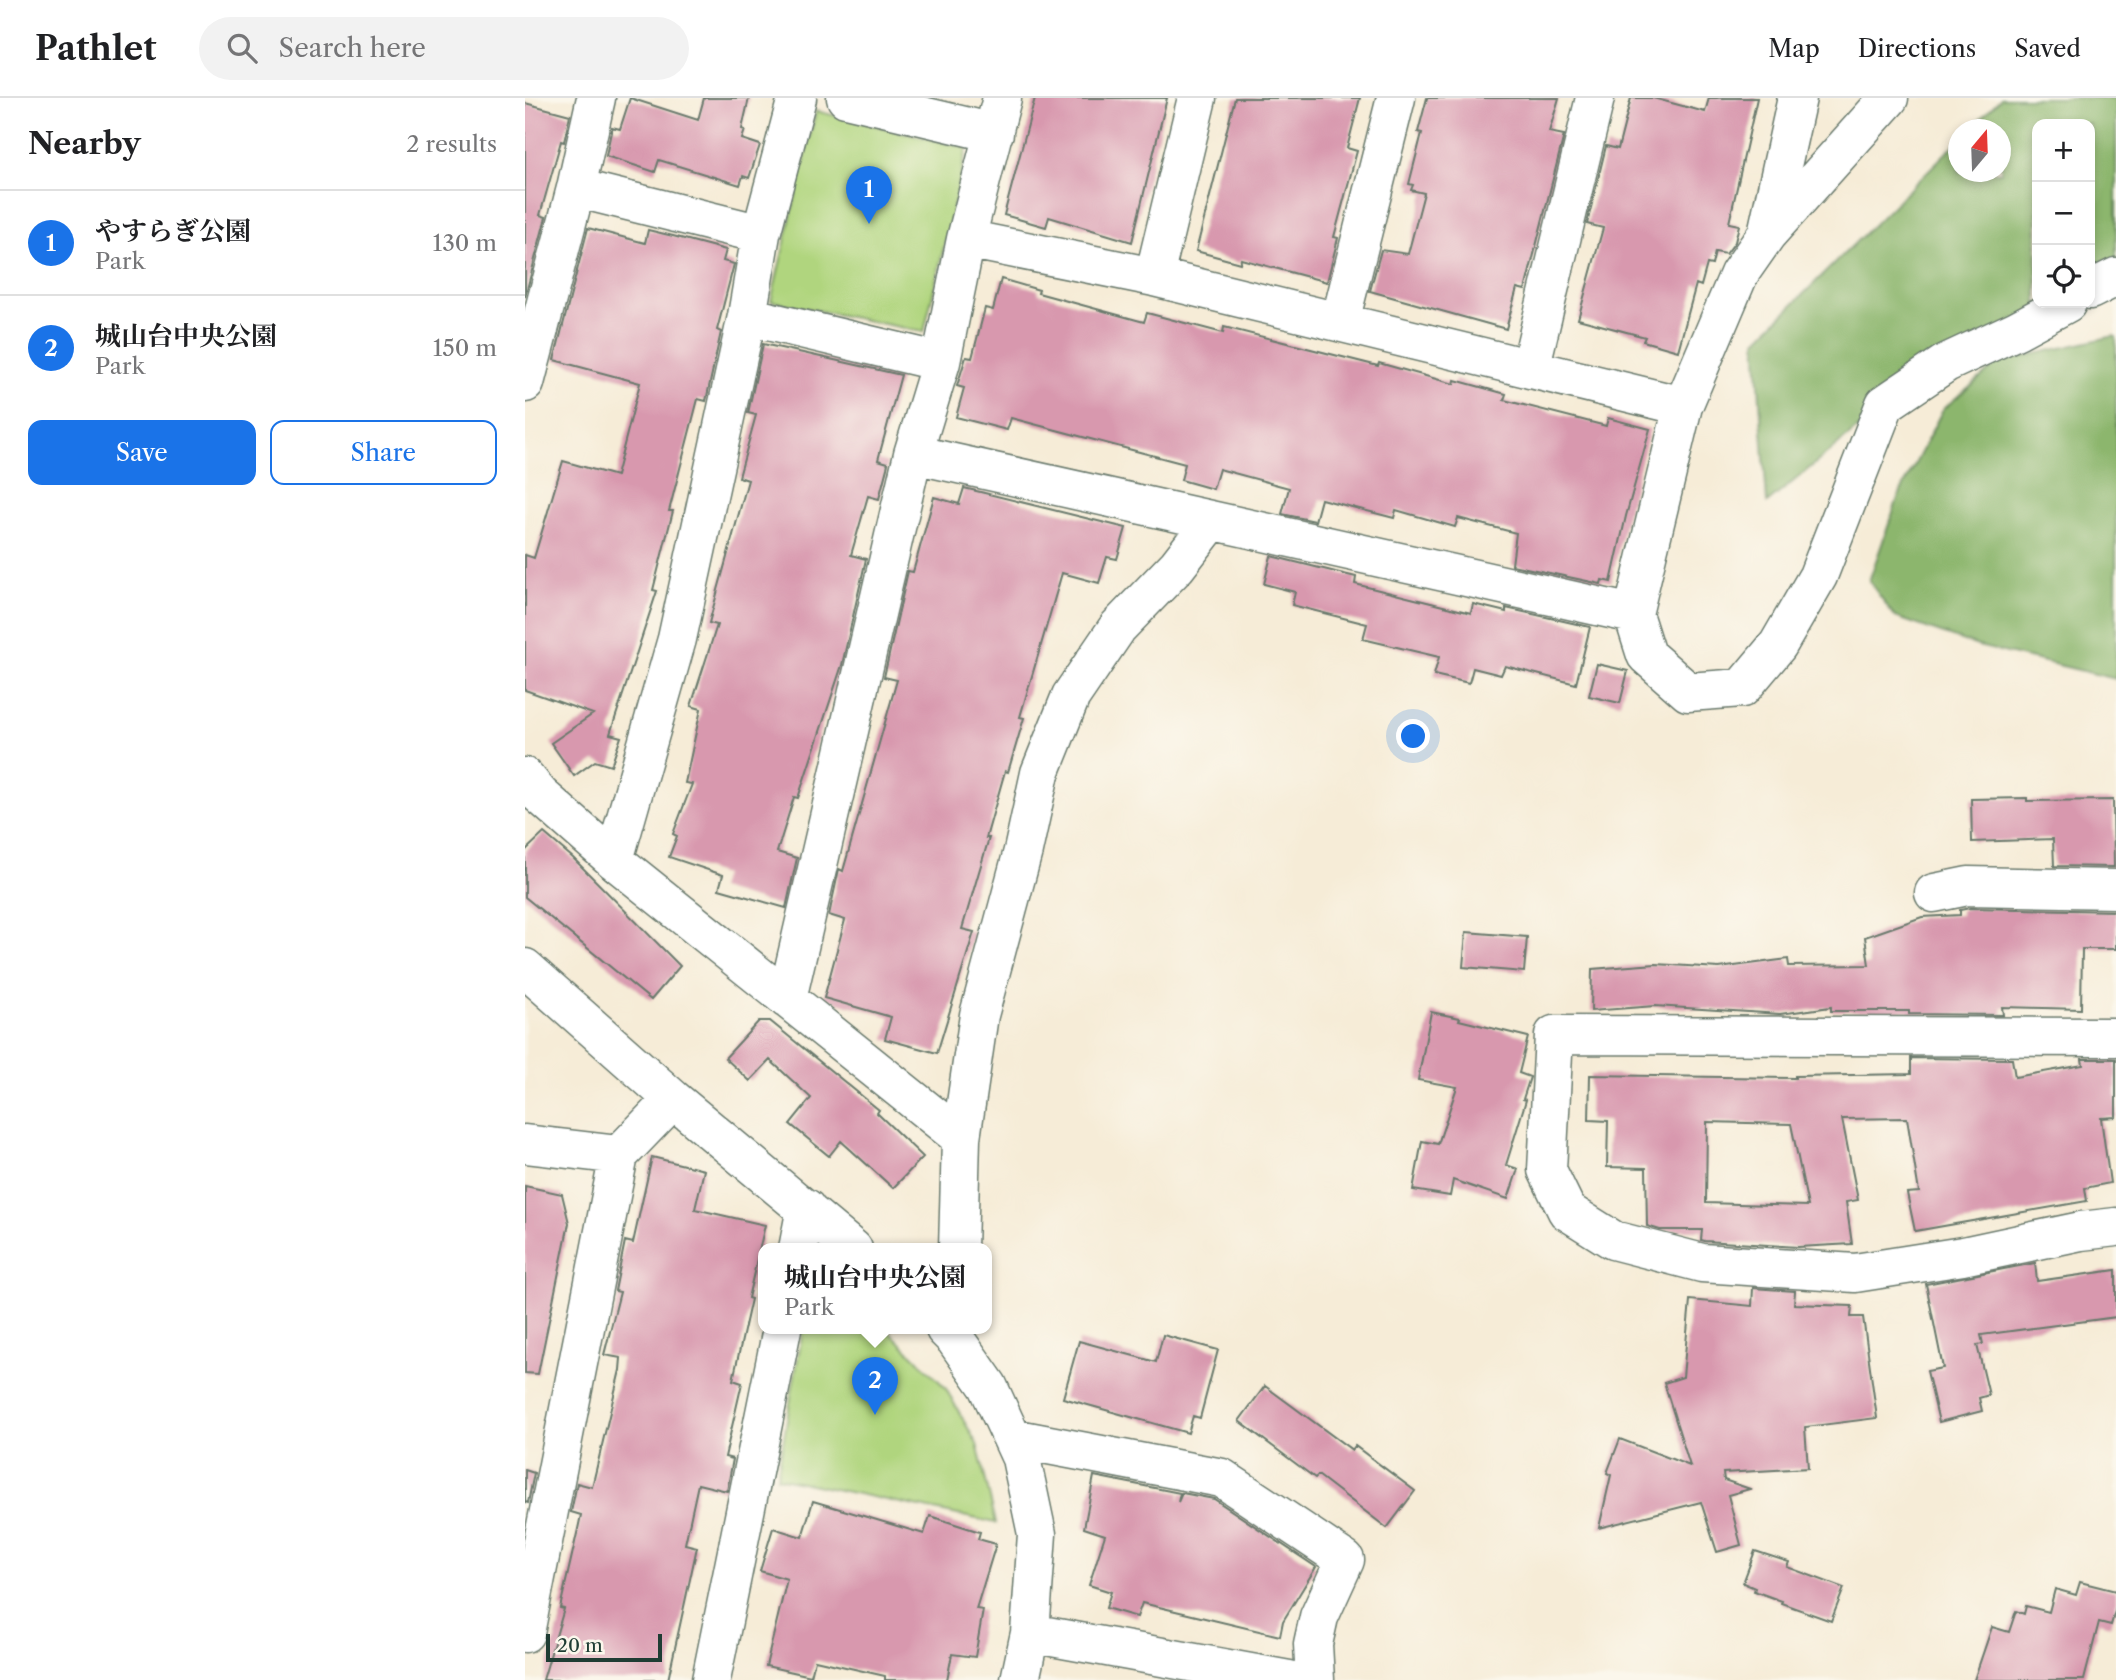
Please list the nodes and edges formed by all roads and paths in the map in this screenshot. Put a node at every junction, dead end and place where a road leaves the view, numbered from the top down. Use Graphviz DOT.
graph roads {
  1 [pos="596,98"];
  2 [pos="797,98"];
  3 [pos="846,98"];
  4 [pos="1197,98"];
  5 [pos="1395,98"];
  6 [pos="1595,98"];
  7 [pos="1797,98"];
  8 [pos="1889,98"];
  9 [pos="998,115"];
  10 [pos="576,188"];
  11 [pos="761,234"];
  12 [pos="1767,234"];
  13 [pos="966,239"];
  14 [pos="1154,277"];
  15 [pos="2116,277"];
  16 [pos="2095,288"];
  17 [pos="2058,308"];
  18 [pos="747,316"];
  19 [pos="1340,322"];
  20 [pos="941,362"];
  21 [pos="1530,369"];
  22 [pos="525,381"];
  23 [pos="1683,406"];
  24 [pos="913,454"];
  25 [pos="1211,522"];
  26 [pos="1633,614"];
  27 [pos="525,777"];
  28 [pos="614,860"];
  29 [pos="2116,889"];
  30 [pos="1934,893"];
  31 [pos="525,968"];
  32 [pos="787,999"];
  33 [pos="2116,1037"];
  34 [pos="673,1099"];
  35 [pos="961,1138"];
  36 [pos="525,1144"];
  37 [pos="619,1155"];
  38 [pos="806,1208"];
  39 [pos="2116,1227"];
  40 [pos="799,1243"];
  41 [pos="846,1243"];
  42 [pos="958,1243"];
  43 [pos="781,1334"];
  44 [pos="953,1334"];
  45 [pos="1012,1438"];
  46 [pos="525,1633"];
  47 [pos="1030,1633"];
  48 [pos="711,1680"];
  49 [pos="1020,1680"];
  50 [pos="1289,1680"];
  51 [pos="1315,1680"];
  1 -- 10 [label="street"];
  2 -- 11 [label="street"];
  3 -- 9 [label="street"];
  4 -- 14 [label="street"];
  5 -- 19 [label="street"];
  6 -- 21 [label="street"];
  7 -- 12 [label="street"];
  8 -- 12 [label="street"];
  9 -- 13 [label="street"];
  10 -- 11 [label="street"];
  10 -- 22 [label="street"];
  11 -- 18 [label="street"];
  12 -- 23 [label="street"];
  13 -- 14 [label="street"];
  13 -- 20 [label="street"];
  14 -- 19 [label="street"];
  15 -- 16 [label="street"];
  17 -- 26 [label="street"];
  18 -- 20 [label="street"];
  18 -- 28 [label="street"];
  19 -- 21 [label="street"];
  20 -- 24 [label="street"];
  21 -- 23 [label="street"];
  23 -- 26 [label="street"];
  24 -- 25 [label="street"];
  24 -- 32 [label="street"];
  25 -- 26 [label="street"];
  25 -- 35 [label="street"];
  27 -- 28 [label="street"];
  28 -- 32 [label="street"];
  29 -- 30 [label="street"];
  31 -- 34 [label="street"];
  32 -- 35 [label="street"];
  33 -- 39 [label="street"];
  34 -- 37 [label="street"];
  34 -- 38 [label="street"];
  35 -- 42 [label="street"];
  36 -- 37 [label="street"];
  37 -- 46 [label="street"];
  38 -- 40 [label="street"];
  38 -- 41 [label="street"];
  43 -- 48 [label="street"];
  44 -- 45 [label="street"];
  45 -- 47 [label="street"];
  45 -- 51 [label="street"];
  47 -- 49 [label="street"];
  47 -- 50 [label="street"];
}
